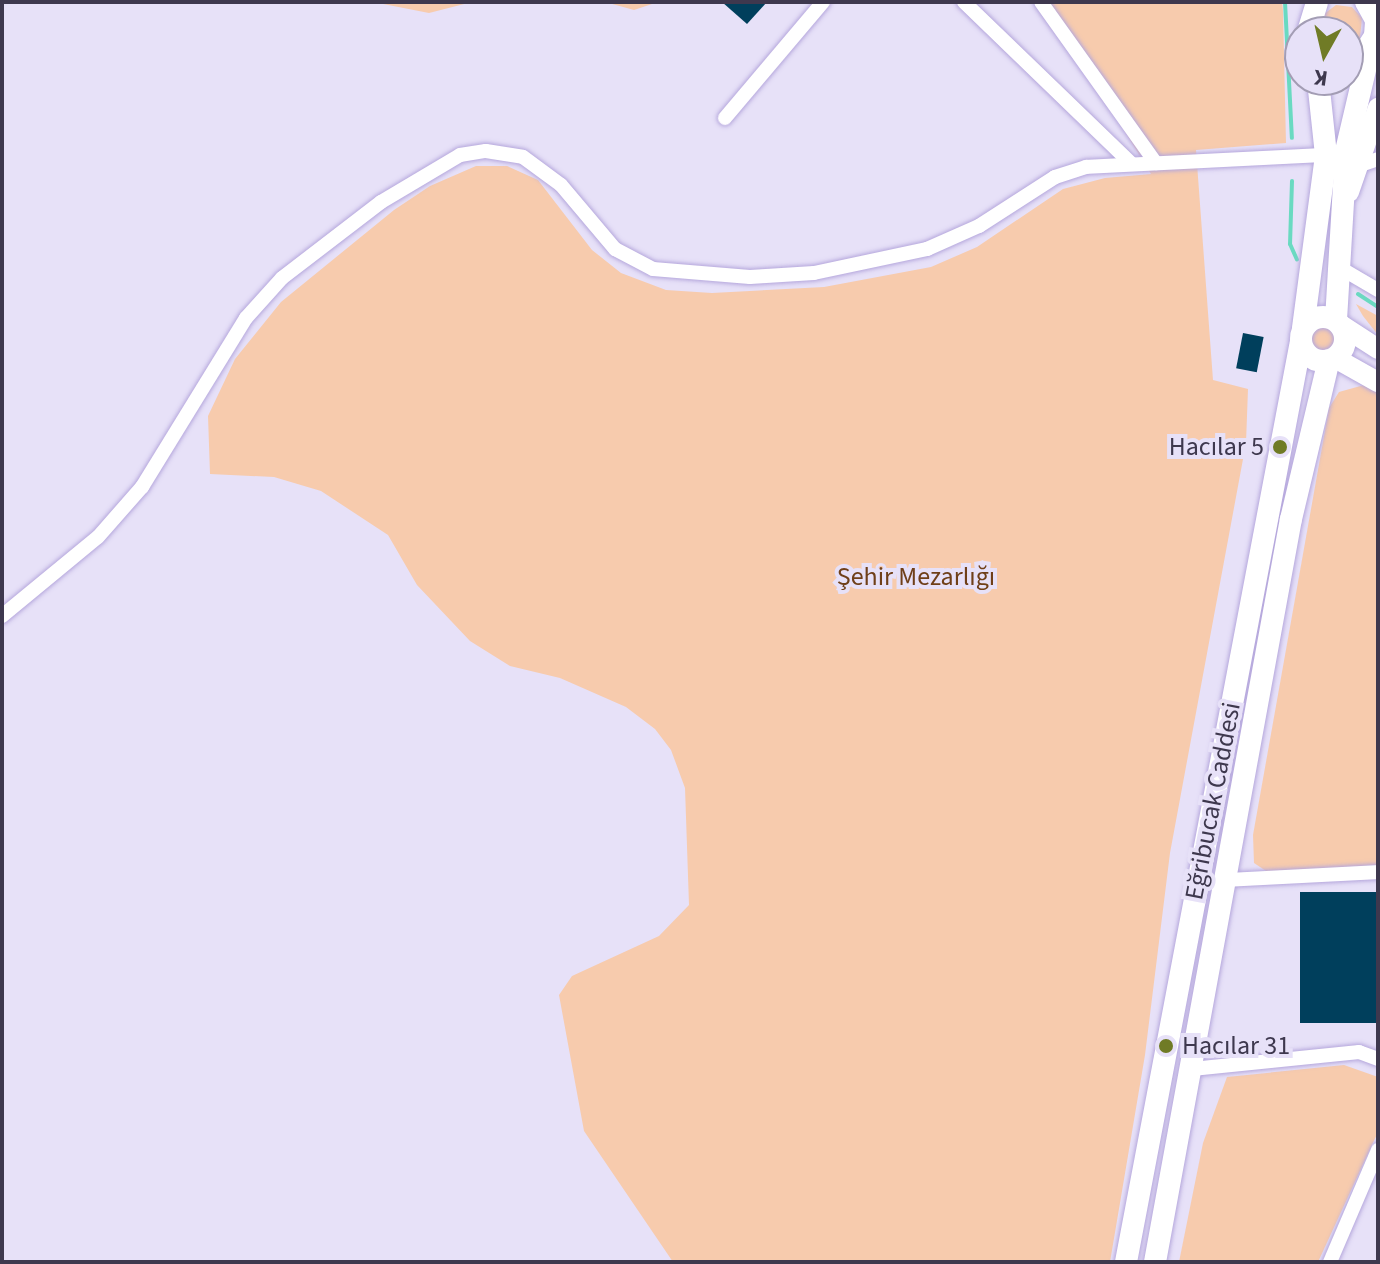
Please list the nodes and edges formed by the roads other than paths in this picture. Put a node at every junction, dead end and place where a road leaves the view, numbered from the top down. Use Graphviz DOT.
graph roads {
  1 [pos="823,2"];
  2 [pos="964,2"];
  3 [pos="1041,2"];
  4 [pos="1366,2"];
  5 [pos="1375,38"];
  6 [pos="1320,96"];
  7 [pos="1378,108"];
  8 [pos="725,118"];
  9 [pos="1326,155"];
  10 [pos="1378,159"];
  11 [pos="1156,163"];
  12 [pos="1132,164"];
  13 [pos="1357,166"];
  14 [pos="1344,208"];
  15 [pos="1342,269"];
  16 [pos="1378,290"];
  17 [pos="1338,322"];
  18 [pos="1302,335"];
  19 [pos="1378,349"];
  20 [pos="1332,359"];
  21 [pos="1378,382"];
  22 [pos="2,616"];
  23 [pos="1378,872"];
  24 [pos="1226,880"];
  25 [pos="1378,1059"];
  26 [pos="1192,1069"];
  27 [pos="1378,1150"];
  28 [pos="1126,1262"];
  29 [pos="1155,1262"];
  30 [pos="1330,1262"];
  1 -- 8 [label="street"];
  2 -- 12 [label="street"];
  3 -- 11 [label="street"];
  4 -- 5 [label="main road"];
  5 -- 14 [label="main road"];
  6 -- 9 [label="main road, Eğribucak Caddesi"];
  7 -- 13 [label="street"];
  9 -- 11 [label="street"];
  9 -- 18 [label="main road, Eğribucak Caddesi"];
  10 -- 13 [label="street"];
  11 -- 12 [label="street"];
  12 -- 22 [label="street"];
  13 -- 14 [label="street"];
  14 -- 15 [label="main road"];
  15 -- 16 [label="street"];
  15 -- 17 [label="main road"];
  17 -- 18 [label="main road"];
  17 -- 19 [label="street"];
  17 -- 20 [label="main road"];
  18 -- 20 [label="main road"];
  18 -- 28 [label="main road, Eğribucak Caddesi"];
  20 -- 21 [label="street"];
  20 -- 24 [label="main road, Eğribucak Caddesi"];
  23 -- 24 [label="street"];
  24 -- 26 [label="main road, Eğribucak Caddesi"];
  25 -- 26 [label="street"];
  26 -- 29 [label="main road, Eğribucak Caddesi"];
  27 -- 30 [label="street"];
}
